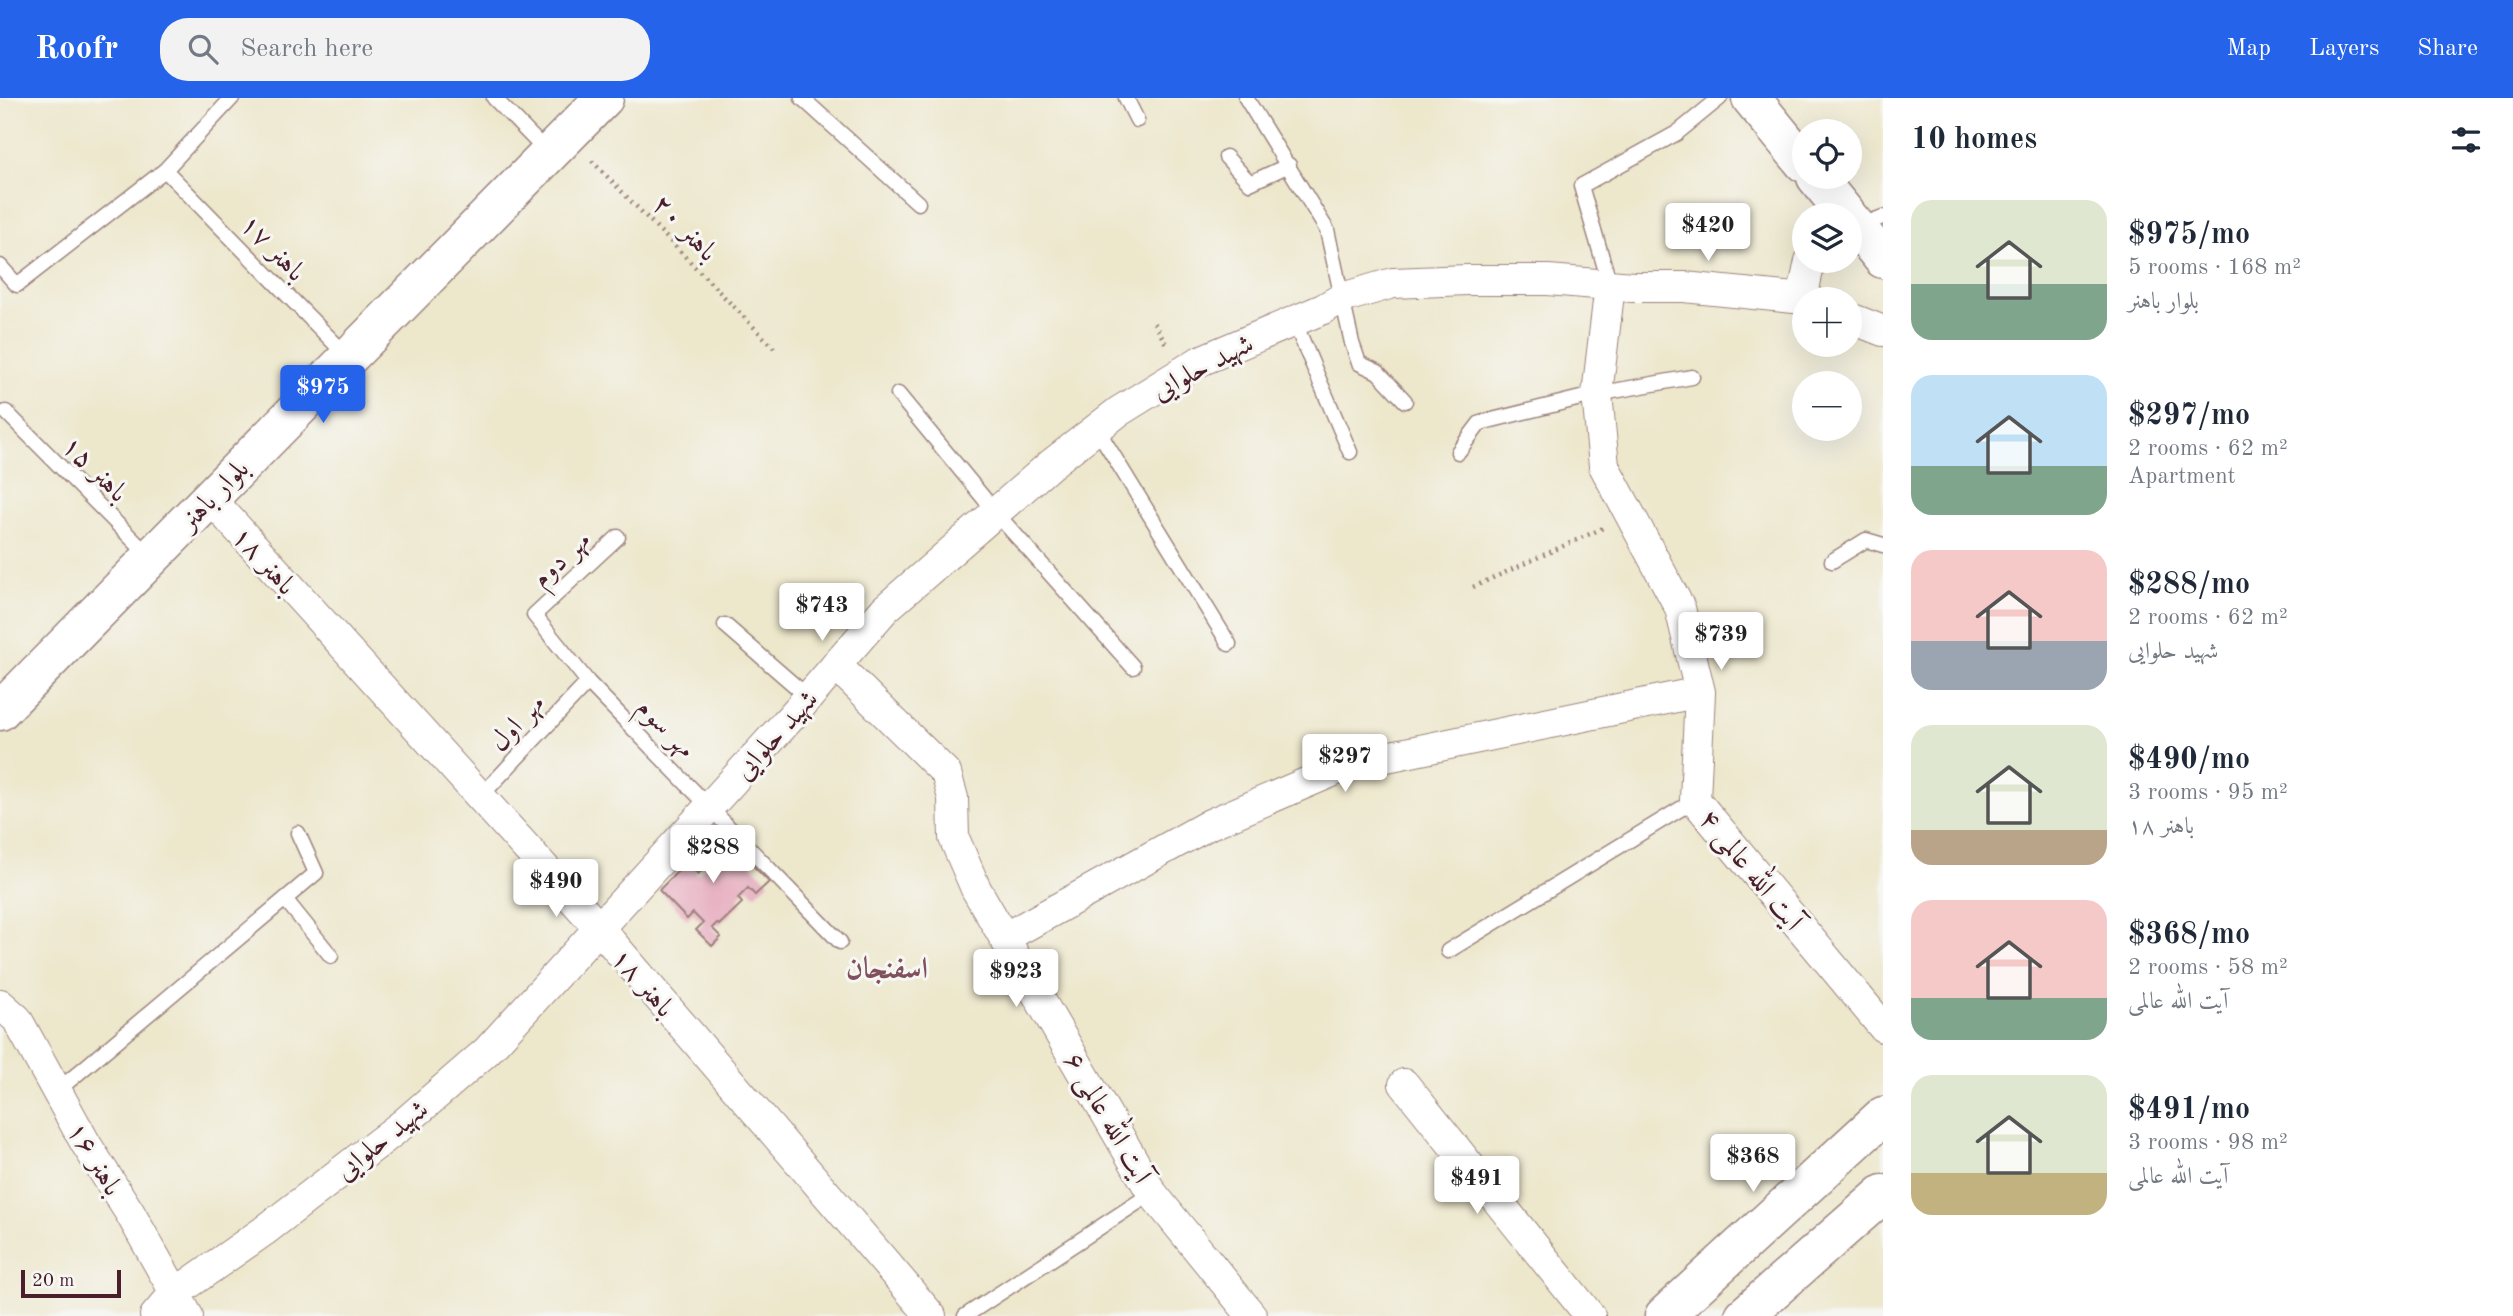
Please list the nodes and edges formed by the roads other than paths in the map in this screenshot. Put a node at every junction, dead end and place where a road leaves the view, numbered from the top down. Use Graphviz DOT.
graph roads {
  1 [pos="232,98"];
  2 [pos="494,98"];
  3 [pos="604,98"];
  4 [pos="802,98"];
  5 [pos="1126,98"];
  6 [pos="1246,98"];
  7 [pos="1720,98"];
  8 [pos="1751,98"];
  9 [pos="1137,120"];
  10 [pos="558,145"];
  11 [pos="1226,157"];
  12 [pos="1289,165"];
  13 [pos="165,170"];
  14 [pos="918,203"];
  15 [pos="1838,203"];
  16 [pos="1862,233"];
  17 [pos="1883,260"];
  18 [pos="0,266"];
  19 [pos="1610,285"];
  20 [pos="1342,298"];
  21 [pos="1792,298"];
  22 [pos="1294,321"];
  23 [pos="1862,323"];
  24 [pos="1883,331"];
  25 [pos="348,357"];
  26 [pos="1692,377"];
  27 [pos="898,394"];
  28 [pos="1597,394"];
  29 [pos="1405,401"];
  30 [pos="6,412"];
  31 [pos="1097,429"];
  32 [pos="1350,452"];
  33 [pos="1458,452"];
  34 [pos="210,498"];
  35 [pos="996,513"];
  36 [pos="618,537"];
  37 [pos="1883,545"];
  38 [pos="151,558"];
  39 [pos="1832,561"];
  40 [pos="534,615"];
  41 [pos="725,625"];
  42 [pos="1229,643"];
  43 [pos="836,666"];
  44 [pos="1133,667"];
  45 [pos="589,682"];
  46 [pos="1700,692"];
  47 [pos="808,697"];
  48 [pos="0,711"];
  49 [pos="480,797"];
  50 [pos="1695,800"];
  51 [pos="710,806"];
  52 [pos="298,833"];
  53 [pos="285,900"];
  54 [pos="599,928"];
  55 [pos="1004,938"];
  56 [pos="840,942"];
  57 [pos="1448,951"];
  58 [pos="331,956"];
  59 [pos="0,1004"];
  60 [pos="1878,1011"];
  61 [pos="1404,1084"];
  62 [pos="57,1091"];
  63 [pos="1883,1116"];
  64 [pos="1153,1193"];
  65 [pos="1883,1194"];
  66 [pos="172,1309"];
  67 [pos="931,1316"];
  68 [pos="965,1316"];
  69 [pos="1252,1316"];
  70 [pos="1590,1316"];
  71 [pos="1664,1316"];
  72 [pos="1744,1316"];
  1 -- 13 [label="lane"];
  2 -- 10 [label="lane"];
  3 -- 10 [label="main road, بلوار باهنر"];
  4 -- 14 [label="lane"];
  5 -- 9 [label="lane"];
  6 -- 12 [label="lane"];
  7 -- 19 [label="lane"];
  8 -- 15 [label="main road"];
  10 -- 25 [label="main road, بلوار باهنر"];
  11 -- 12 [label="lane"];
  12 -- 20 [label="lane"];
  13 -- 18 [label="lane"];
  13 -- 25 [label="lane, باهنر ۱۷"];
  16 -- 17 [label="main road"];
  19 -- 20 [label="street, شهید حلوایی"];
  19 -- 21 [label="street, شهید حلوایی"];
  19 -- 28 [label="street, آیت الله عالمی ۴"];
  20 -- 22 [label="street, شهید حلوایی"];
  20 -- 29 [label="lane"];
  22 -- 31 [label="street, شهید حلوایی"];
  22 -- 32 [label="lane"];
  23 -- 24 [label="street"];
  25 -- 34 [label="main road, بلوار باهنر"];
  26 -- 28 [label="lane"];
  27 -- 35 [label="lane"];
  28 -- 33 [label="lane"];
  28 -- 46 [label="street, آیت الله عالمی ۴"];
  30 -- 38 [label="lane, باهنر ۱۵"];
  31 -- 35 [label="street, شهید حلوایی"];
  31 -- 42 [label="lane"];
  34 -- 38 [label="main road, بلوار باهنر"];
  34 -- 49 [label="street, باهنر ۱۸"];
  35 -- 43 [label="street, شهید حلوایی"];
  35 -- 44 [label="lane"];
  36 -- 40 [label="lane, مهر دوم"];
  37 -- 39 [label="lane"];
  38 -- 48 [label="main road, بلوار باهنر"];
  40 -- 45 [label="lane, مهر سوم"];
  41 -- 47 [label="lane"];
  43 -- 47 [label="street, شهید حلوایی"];
  43 -- 55 [label="street, آیت الله عالمی ۶"];
  45 -- 49 [label="lane, مهر اول"];
  45 -- 51 [label="lane, مهر سوم"];
  46 -- 50 [label="street, آیت الله عالمی ۴"];
  46 -- 55 [label="street"];
  47 -- 51 [label="street, شهید حلوایی"];
  49 -- 54 [label="street, باهنر ۱۸"];
  50 -- 57 [label="lane"];
  50 -- 60 [label="street, آیت الله عالمی ۴"];
  51 -- 54 [label="street, شهید حلوایی"];
  51 -- 56 [label="lane, مهر سوم"];
  52 -- 53 [label="lane"];
  53 -- 58 [label="lane"];
  53 -- 62 [label="lane"];
  54 -- 66 [label="street, شهید حلوایی"];
  54 -- 67 [label="street, باهنر ۱۸"];
  55 -- 64 [label="street, آیت الله عالمی ۶"];
  59 -- 62 [label="street, باهنر ۱۶"];
  61 -- 70 [label="street"];
  62 -- 66 [label="street, باهنر ۱۶"];
  63 -- 71 [label="main road"];
  64 -- 68 [label="lane"];
  64 -- 69 [label="street, آیت الله عالمی ۶"];
  65 -- 72 [label="main road"];
}
